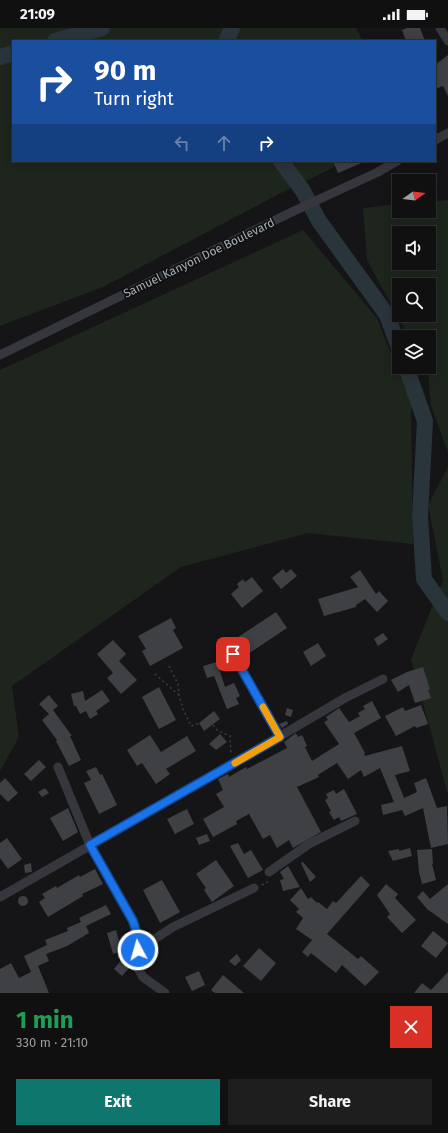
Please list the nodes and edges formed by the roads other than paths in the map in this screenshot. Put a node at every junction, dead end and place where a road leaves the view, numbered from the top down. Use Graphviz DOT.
graph roads {
  1 [pos="440,28"];
  2 [pos="448,41"];
  3 [pos="448,133"];
  4 [pos="436,139"];
  5 [pos="396,162"];
  6 [pos="0,355"];
  7 [pos="233,654"];
  8 [pos="383,679"];
  9 [pos="280,737"];
  10 [pos="58,767"];
  11 [pos="355,821"];
  12 [pos="90,845"];
  13 [pos="271,876"];
  14 [pos="254,888"];
  15 [pos="0,897"];
  16 [pos="138,950"];
  17 [pos="165,993"];
  1 -- 2 [label="street"];
  3 -- 4 [label="street"];
  5 -- 6 [label="street, Samuel Kanyon Doe Boulevard"];
  7 -- 9 [label="street"];
  8 -- 9 [label="street"];
  9 -- 12 [label="street"];
  10 -- 12 [label="street"];
  11 -- 13 [label="street"];
  12 -- 15 [label="street"];
  12 -- 16 [label="street"];
  14 -- 16 [label="street"];
  16 -- 17 [label="street"];
}
